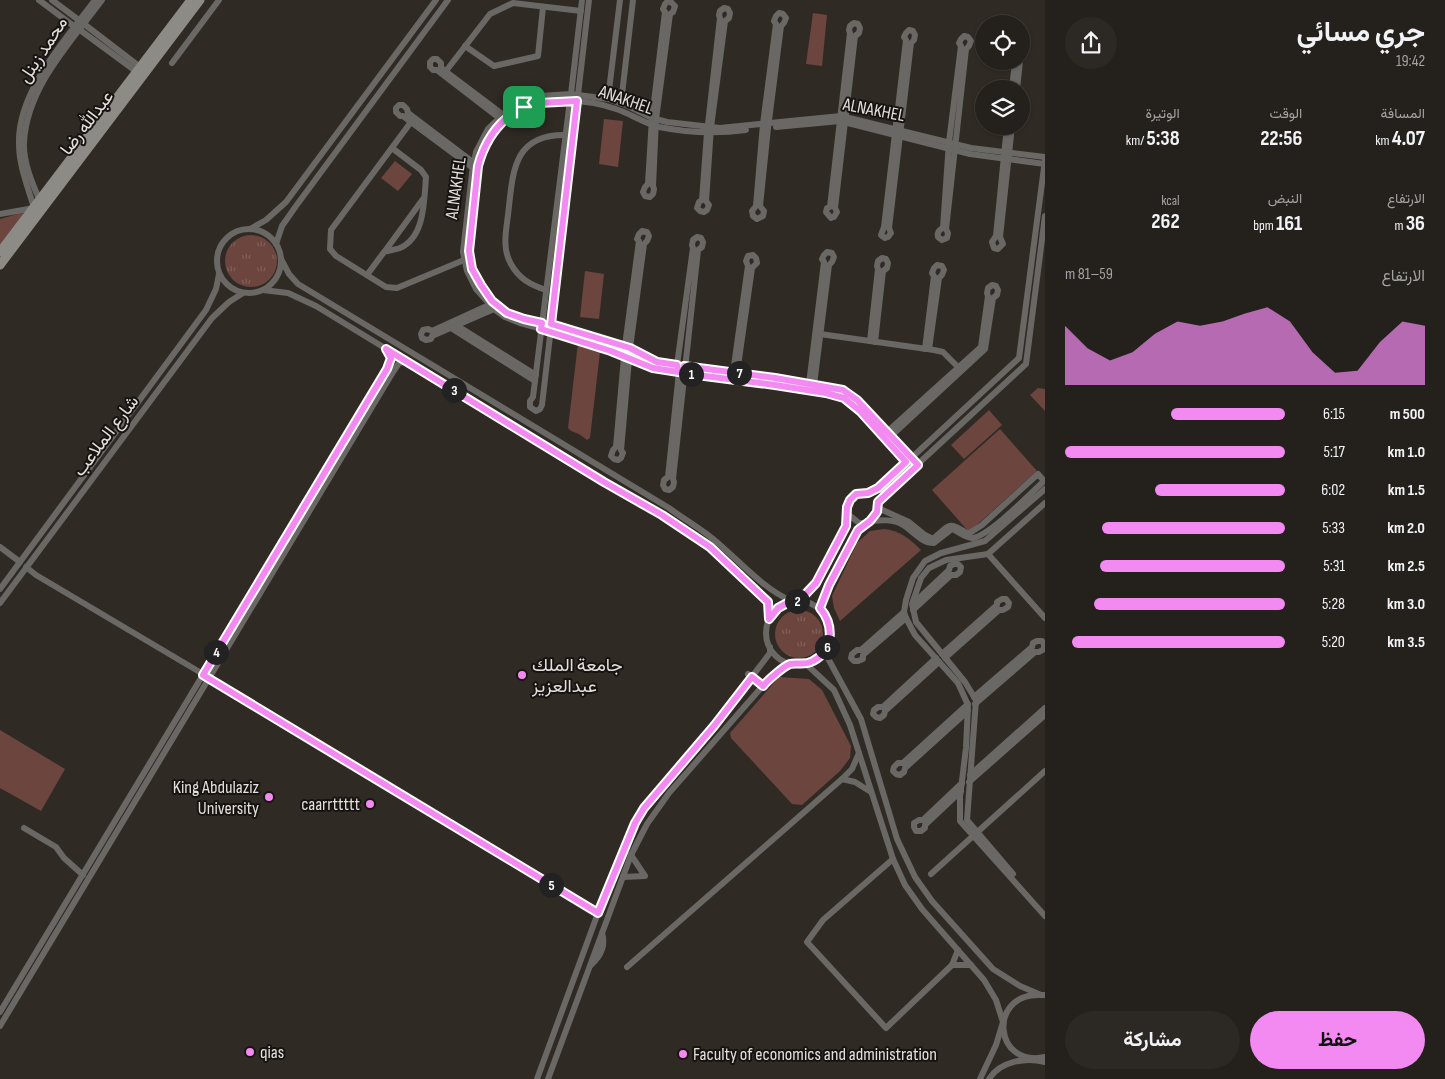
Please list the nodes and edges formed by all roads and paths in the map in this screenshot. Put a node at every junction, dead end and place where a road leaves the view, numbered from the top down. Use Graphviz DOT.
graph roads {
  1 [pos="39,0"];
  2 [pos="52,0"];
  3 [pos="95,0"];
  4 [pos="102,0"];
  5 [pos="190,0"];
  6 [pos="200,0"];
  7 [pos="219,0"];
  8 [pos="436,0"];
  9 [pos="448,0"];
  10 [pos="582,0"];
  11 [pos="589,0"];
  12 [pos="620,0"];
  13 [pos="633,0"];
  14 [pos="544,7"];
  15 [pos="581,11"];
  16 [pos="80,25"];
  17 [pos="465,46"];
  18 [pos="172,63"];
  19 [pos="138,69"];
  20 [pos="446,71"];
  21 [pos="574,98"];
  22 [pos="608,99"];
  23 [pos="621,103"];
  24 [pos="500,115"];
  25 [pos="843,120"];
  26 [pos="411,122"];
  27 [pos="654,122"];
  28 [pos="766,126"];
  29 [pos="709,130"];
  30 [pos="897,133"];
  31 [pos="566,135"];
  32 [pos="1008,135"];
  33 [pos="1010,135"];
  34 [pos="952,146"];
  35 [pos="392,148"];
  36 [pos="1007,155"];
  37 [pos="1045,161"];
  38 [pos="473,165"];
  39 [pos="424,198"];
  40 [pos="37,204"];
  41 [pos="0,214"];
  42 [pos="1045,216"];
  43 [pos="250,229"];
  44 [pos="276,244"];
  45 [pos="0,252"];
  46 [pos="384,252"];
  47 [pos="281,258"];
  48 [pos="464,260"];
  49 [pos="0,266"];
  50 [pos="219,274"];
  51 [pos="367,275"];
  52 [pos="263,290"];
  53 [pos="546,290"];
  54 [pos="243,293"];
  55 [pos="492,307"];
  56 [pos="542,326"];
  57 [pos="453,327"];
  58 [pos="550,328"];
  59 [pos="820,334"];
  60 [pos="872,341"];
  61 [pos="628,347"];
  62 [pos="386,349"];
  63 [pos="927,349"];
  64 [pos="627,357"];
  65 [pos="407,361"];
  66 [pos="958,368"];
  67 [pos="681,369"];
  68 [pos="735,373"];
  69 [pos="535,378"];
  70 [pos="811,384"];
  71 [pos="889,434"];
  72 [pos="908,460"];
  73 [pos="918,465"];
  74 [pos="1045,489"];
  75 [pos="868,493"];
  76 [pos="1045,503"];
  77 [pos="878,505"];
  78 [pos="848,514"];
  79 [pos="869,522"];
  80 [pos="0,547"];
  81 [pos="988,554"];
  82 [pos="20,562"];
  83 [pos="26,567"];
  84 [pos="0,589"];
  85 [pos="800,600"];
  86 [pos="791,601"];
  87 [pos="0,603"];
  88 [pos="912,607"];
  89 [pos="820,608"];
  90 [pos="905,615"];
  91 [pos="1045,618"];
  92 [pos="769,619"];
  93 [pos="770,647"];
  94 [pos="824,651"];
  95 [pos="941,658"];
  96 [pos="791,664"];
  97 [pos="806,664"];
  98 [pos="750,675"];
  99 [pos="206,676"];
  100 [pos="765,687"];
  101 [pos="975,700"];
  102 [pos="968,707"];
  103 [pos="1045,708"];
  104 [pos="1045,715"];
  105 [pos="859,753"];
  106 [pos="1045,771"];
  107 [pos="842,779"];
  108 [pos="967,780"];
  109 [pos="961,791"];
  110 [pos="871,792"];
  111 [pos="24,828"];
  112 [pos="975,834"];
  113 [pos="631,855"];
  114 [pos="893,859"];
  115 [pos="931,874"];
  116 [pos="83,875"];
  117 [pos="623,877"];
  118 [pos="1045,911"];
  119 [pos="598,913"];
  120 [pos="1045,916"];
  121 [pos="48,939"];
  122 [pos="958,950"];
  123 [pos="952,965"];
  124 [pos="971,965"];
  125 [pos="626,967"];
  126 [pos="1044,996"];
  127 [pos="0,1012"];
  128 [pos="1003,1022"];
  129 [pos="0,1026"];
  130 [pos="1045,1057"];
  131 [pos="1034,1059"];
  132 [pos="1045,1062"];
  133 [pos="537,1079"];
  134 [pos="548,1079"];
  135 [pos="980,1079"];
  136 [pos="989,1079"];
  1 -- 16 [label="street"];
  2 -- 16 [label="street"];
  3 -- 16 [label="street, محمد زينل"];
  4 -- 16 [label="street, محمد زينل"];
  5 -- 19 [label="street, عبدالله رضا"];
  6 -- 49 [label="street, عبدالله رضا"];
  7 -- 18 [label="street"];
  8 -- 43 [label="street"];
  9 -- 44 [label="street"];
  10 -- 15 [label="street"];
  11 -- 21 [label="street"];
  12 -- 22 [label="street"];
  13 -- 23 [label="street"];
  14 -- 15 [label="street"];
  14 -- 17 [label="street"];
  14 -- 17 [label="street"];
  15 -- 21 [label="street"];
  16 -- 19 [label="street"];
  16 -- 40 [label="street, محمد زينل"];
  17 -- 20 [label="street"];
  19 -- 40 [label="street, عبدالله رضا"];
  20 -- 24 [label="street"];
  20 -- 24 [label="street"];
  21 -- 22 [label="street, ALNAKHEL"];
  21 -- 24 [label="street, ALNAKHEL"];
  21 -- 27 [label="street, ANAKHEL"];
  21 -- 31 [label="street"];
  21 -- 56 [label="street, ANAKHEL"];
  21 -- 58 [label="street"];
  22 -- 23 [label="street, ALNAKHEL"];
  23 -- 27 [label="street, ALNAKHEL"];
  24 -- 38 [label="street, ALNAKHEL"];
  25 -- 25 [label="street"];
  25 -- 25 [label="street"];
  25 -- 28 [label="street, ALNAKHEL"];
  25 -- 30 [label="street, ALNAKHEL"];
  26 -- 35 [label="street"];
  26 -- 38 [label="street"];
  26 -- 38 [label="street"];
  27 -- 27 [label="street"];
  27 -- 27 [label="street"];
  27 -- 29 [label="street, ALNAKHEL"];
  28 -- 28 [label="street"];
  28 -- 28 [label="street"];
  28 -- 29 [label="street, ALNAKHEL"];
  29 -- 29 [label="street"];
  29 -- 29 [label="street"];
  30 -- 30 [label="street"];
  30 -- 30 [label="street"];
  30 -- 34 [label="street, ALNAKHEL"];
  31 -- 53 [label="street"];
  31 -- 53 [label="street"];
  32 -- 36 [label="street"];
  33 -- 36 [label="street"];
  34 -- 34 [label="street"];
  34 -- 34 [label="street"];
  34 -- 36 [label="street, ALNAKHEL"];
  35 -- 39 [label="street"];
  35 -- 51 [label="street"];
  36 -- 36 [label="street"];
  36 -- 37 [label="street, ALNAKHEL"];
  37 -- 72 [label="street"];
  38 -- 48 [label="street, ALNAKHEL"];
  39 -- 46 [label="street"];
  39 -- 46 [label="street"];
  40 -- 41 [label="street"];
  40 -- 45 [label="street, عبدالله رضا"];
  42 -- 73 [label="street"];
  43 -- 44 [label="street"];
  43 -- 50 [label="street"];
  44 -- 47 [label="street"];
  46 -- 51 [label="street"];
  47 -- 52 [label="street"];
  47 -- 86 [label="street"];
  48 -- 51 [label="street"];
  48 -- 55 [label="street, ALNAKHEL"];
  50 -- 54 [label="street"];
  50 -- 82 [label="street, شارع الملاعب"];
  52 -- 54 [label="street"];
  52 -- 62 [label="street"];
  53 -- 56 [label="street"];
  54 -- 83 [label="street, شارع الملاعب"];
  55 -- 56 [label="street, ALNAKHEL"];
  55 -- 57 [label="street"];
  55 -- 57 [label="street"];
  56 -- 58 [label="street, ALNAKHEL"];
  56 -- 69 [label="street"];
  57 -- 69 [label="street"];
  58 -- 61 [label="street"];
  58 -- 64 [label="street, ALNAKHEL"];
  58 -- 69 [label="street"];
  59 -- 60 [label="street"];
  59 -- 70 [label="street"];
  59 -- 70 [label="street"];
  60 -- 60 [label="street"];
  60 -- 63 [label="street"];
  61 -- 61 [label="street"];
  61 -- 64 [label="street"];
  61 -- 67 [label="street"];
  62 -- 65 [label="street"];
  62 -- 99 [label="street"];
  63 -- 63 [label="street"];
  63 -- 66 [label="street"];
  64 -- 64 [label="street"];
  64 -- 67 [label="street, ALNAKHEL"];
  65 -- 92 [label="street"];
  65 -- 99 [label="street"];
  66 -- 71 [label="street"];
  66 -- 71 [label="street"];
  67 -- 67 [label="street"];
  67 -- 67 [label="street"];
  67 -- 68 [label="street"];
  67 -- 72 [label="street, ALNAKHEL"];
  68 -- 68 [label="street"];
  68 -- 70 [label="street"];
  70 -- 71 [label="street"];
  71 -- 72 [label="street"];
  72 -- 73 [label="street"];
  72 -- 75 [label="street"];
  73 -- 77 [label="street"];
  74 -- 90 [label="street"];
  75 -- 77 [label="street"];
  75 -- 78 [label="street"];
  76 -- 81 [label="street"];
  77 -- 79 [label="street"];
  77 -- 79 [label="street"];
  78 -- 79 [label="street"];
  78 -- 85 [label="street"];
  79 -- 89 [label="street"];
  80 -- 82 [label="street"];
  81 -- 88 [label="street"];
  81 -- 91 [label="street"];
  82 -- 84 [label="street, شارع الملاعب"];
  83 -- 87 [label="street, شارع الملاعب"];
  83 -- 99 [label="street"];
  85 -- 86 [label="street"];
  85 -- 89 [label="street"];
  86 -- 92 [label="street"];
  88 -- 88 [label="street"];
  88 -- 95 [label="street"];
  89 -- 94 [label="street"];
  90 -- 90 [label="street"];
  90 -- 95 [label="street"];
  92 -- 93 [label="street"];
  93 -- 96 [label="street"];
  93 -- 98 [label="street"];
  94 -- 97 [label="street"];
  94 -- 126 [label="street"];
  95 -- 95 [label="street"];
  95 -- 95 [label="street"];
  95 -- 101 [label="street"];
  95 -- 102 [label="street"];
  96 -- 97 [label="street"];
  96 -- 100 [label="street"];
  97 -- 105 [label="street"];
  98 -- 100 [label="street"];
  98 -- 119 [label="street"];
  99 -- 116 [label="street"];
  99 -- 119 [label="street"];
  99 -- 121 [label="street"];
  100 -- 113 [label="street"];
  101 -- 101 [label="street"];
  101 -- 108 [label="street"];
  102 -- 102 [label="street"];
  102 -- 108 [label="street"];
  103 -- 108 [label="street"];
  104 -- 108 [label="street"];
  105 -- 107 [label="street"];
  105 -- 110 [label="street"];
  106 -- 112 [label="street"];
  107 -- 110 [label="street"];
  107 -- 125 [label="street"];
  108 -- 109 [label="street"];
  108 -- 109 [label="street"];
  108 -- 112 [label="street"];
  109 -- 112 [label="street"];
  110 -- 114 [label="street"];
  111 -- 116 [label="street"];
  112 -- 115 [label="street"];
  112 -- 118 [label="street"];
  112 -- 120 [label="street"];
  113 -- 117 [label="street"];
  113 -- 117 [label="street"];
  114 -- 122 [label="street"];
  114 -- 123 [label="street"];
  116 -- 121 [label="street"];
  117 -- 134 [label="street"];
  119 -- 133 [label="street"];
  121 -- 127 [label="street"];
  121 -- 129 [label="street"];
  122 -- 123 [label="street"];
  122 -- 124 [label="street"];
  123 -- 124 [label="street"];
  124 -- 128 [label="street"];
  126 -- 128 [label="street"];
  128 -- 131 [label="street"];
  128 -- 135 [label="street"];
  130 -- 131 [label="street"];
  131 -- 132 [label="street"];
  131 -- 136 [label="street"];
}
